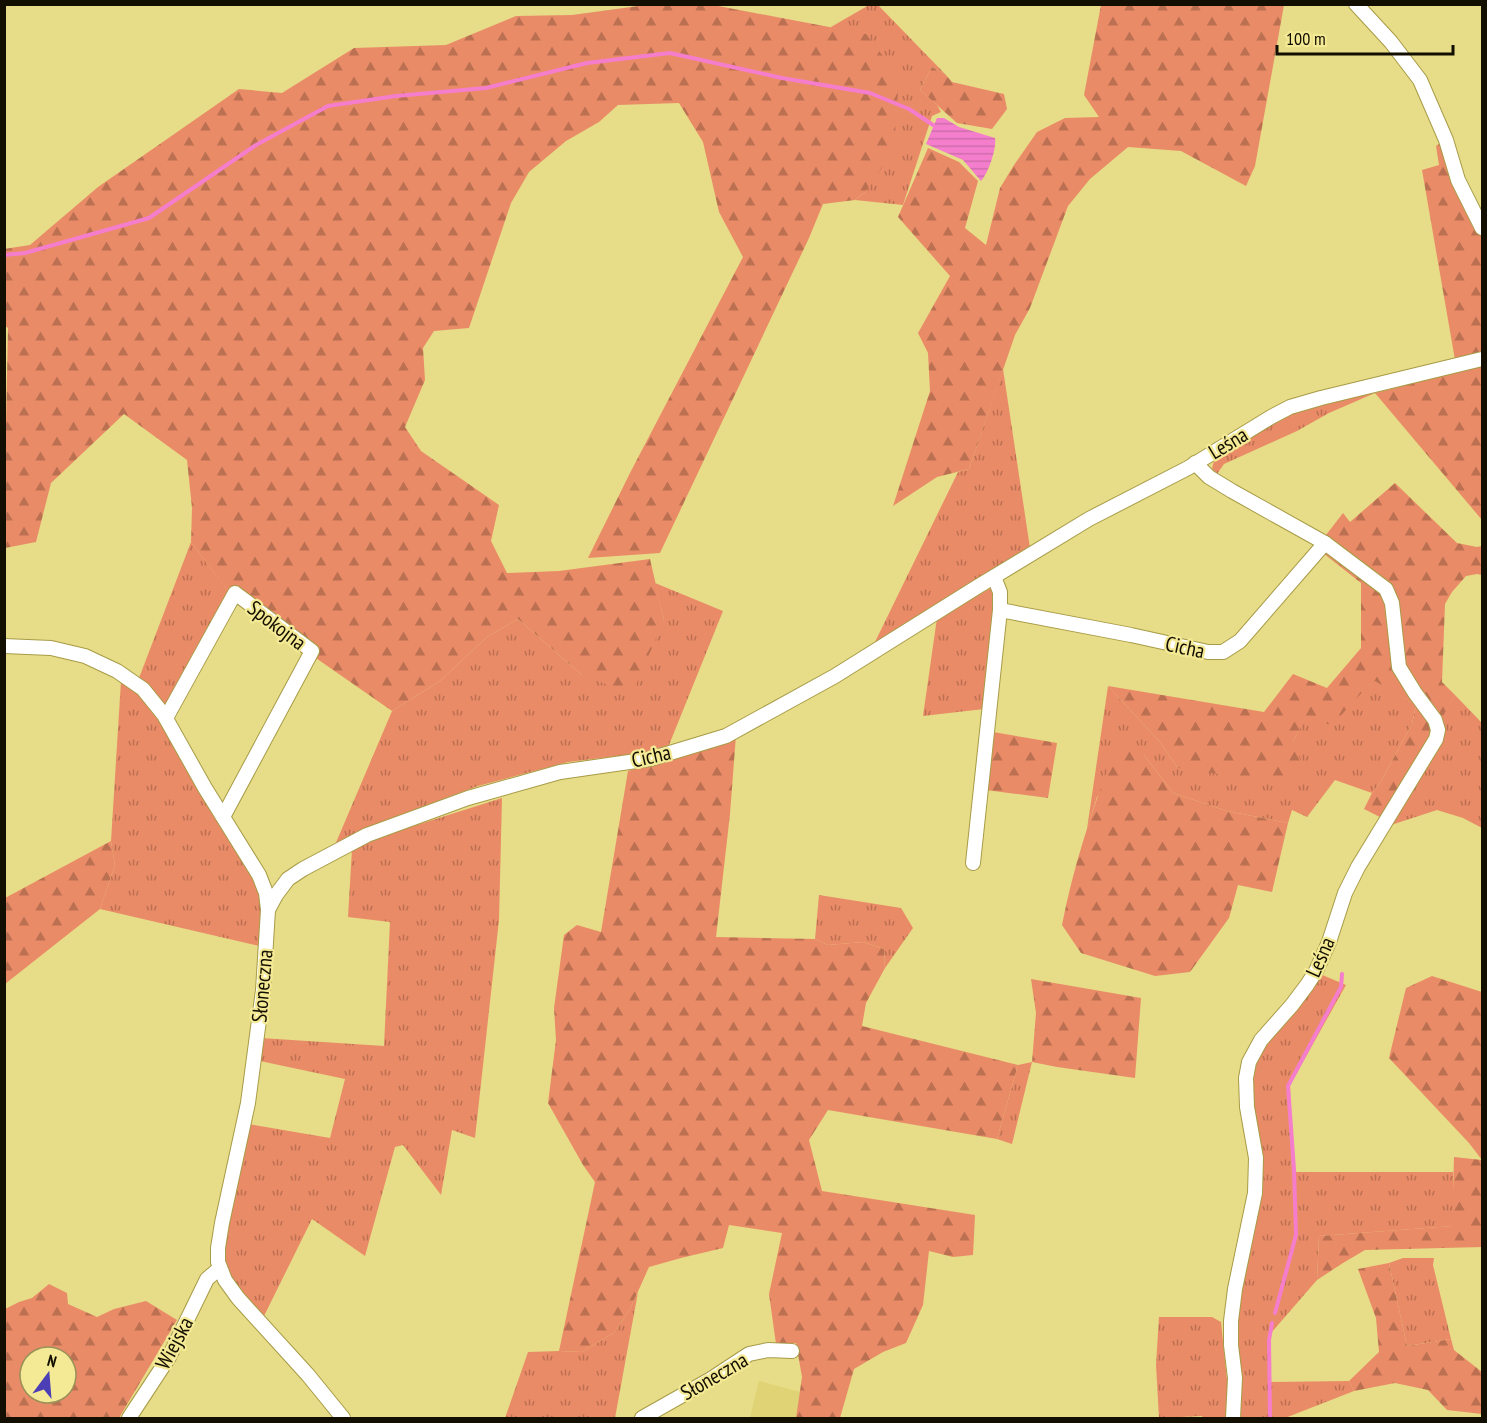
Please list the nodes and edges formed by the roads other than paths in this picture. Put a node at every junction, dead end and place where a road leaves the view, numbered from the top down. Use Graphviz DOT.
graph roads {
  1 [pos="1356,4"];
  2 [pos="1482,228"];
  3 [pos="1482,359"];
  4 [pos="1195,463"];
  5 [pos="1325,543"];
  6 [pos="994,577"];
  7 [pos="1000,610"];
  8 [pos="4,646"];
  9 [pos="166,718"];
  10 [pos="223,817"];
  11 [pos="973,863"];
  12 [pos="260,875"];
  13 [pos="288,879"];
  14 [pos="268,910"];
  15 [pos="220,1268"];
  16 [pos="792,1350"];
  17 [pos="129,1419"];
  18 [pos="343,1419"];
  19 [pos="642,1419"];
  20 [pos="1233,1419"];
  1 -- 2 [label="street"];
  3 -- 4 [label="street, Leśna"];
  4 -- 5 [label="street"];
  4 -- 6 [label="street, Leśna"];
  5 -- 7 [label="street, Cicha"];
  5 -- 20 [label="street, Leśna"];
  6 -- 7 [label="street"];
  6 -- 13 [label="street, Cicha"];
  7 -- 11 [label="street"];
  8 -- 9 [label="street, Słoneczna"];
  9 -- 10 [label="street, Słoneczna"];
  9 -- 10 [label="street, Spokojna"];
  10 -- 12 [label="street, Słoneczna"];
  12 -- 13 [label="street"];
  12 -- 14 [label="street, Słoneczna"];
  13 -- 14 [label="street, Cicha"];
  14 -- 15 [label="street, Słoneczna"];
  15 -- 17 [label="street, Wiejska"];
  15 -- 18 [label="street, Słoneczna"];
  16 -- 19 [label="street, Słoneczna"];
}
